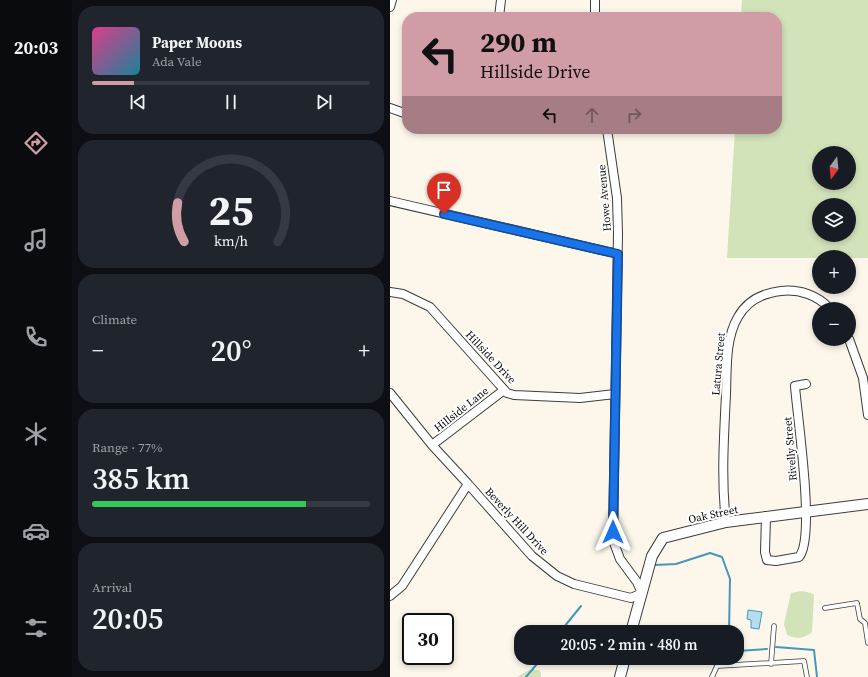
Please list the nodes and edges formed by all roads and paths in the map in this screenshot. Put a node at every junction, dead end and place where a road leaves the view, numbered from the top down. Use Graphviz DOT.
graph roads {
  1 [pos="392,0"];
  2 [pos="501,0"];
  3 [pos="594,0"];
  4 [pos="390,7"];
  5 [pos="500,12"];
  6 [pos="595,12"];
  7 [pos="390,108"];
  8 [pos="402,112"];
  9 [pos="608,134"];
  10 [pos="390,201"];
  11 [pos="618,254"];
  12 [pos="390,292"];
  13 [pos="822,302"];
  14 [pos="852,346"];
  15 [pos="806,384"];
  16 [pos="504,390"];
  17 [pos="390,392"];
  18 [pos="615,394"];
  19 [pos="868,415"];
  20 [pos="432,445"];
  21 [pos="468,484"];
  22 [pos="868,504"];
  23 [pos="807,511"];
  24 [pos="766,516"];
  25 [pos="726,522"];
  26 [pos="642,593"];
  27 [pos="390,596"];
  28 [pos="825,608"];
  29 [pos="634,625"];
  30 [pos="774,626"];
  31 [pos="868,643"];
  32 [pos="771,664"];
  33 [pos="623,665"];
  34 [pos="620,677"];
  35 [pos="712,677"];
  36 [pos="807,677"];
  1 -- 4 [label="street"];
  2 -- 5 [label="street"];
  3 -- 6 [label="street"];
  7 -- 8 [label="street"];
  9 -- 11 [label="street, Howe Avenue"];
  10 -- 11 [label="street"];
  11 -- 18 [label="street, Howe Avenue"];
  12 -- 16 [label="street, Hillside Drive"];
  13 -- 25 [label="street, Latura Street"];
  14 -- 19 [label="street"];
  15 -- 23 [label="street, Rivelly Street"];
  16 -- 18 [label="street, Hillside Drive"];
  16 -- 20 [label="street, Hillside Lane"];
  17 -- 20 [label="street, Beverly Hill Drive"];
  18 -- 26 [label="street, Howe Avenue"];
  20 -- 21 [label="street, Beverly Hill Drive"];
  21 -- 26 [label="street, Beverly Hill Drive"];
  21 -- 27 [label="street"];
  22 -- 23 [label="street, Oak Street"];
  23 -- 24 [label="street, Oak Street"];
  23 -- 24 [label="street, Rivelly Street"];
  24 -- 25 [label="street, Oak Street"];
  25 -- 26 [label="street, Oak Street"];
  26 -- 29 [label="street, Oak Street"];
  28 -- 31 [label="lane"];
  30 -- 32 [label="lane"];
  32 -- 35 [label="lane"];
  32 -- 36 [label="lane"];
  33 -- 34 [label="street"];
}
